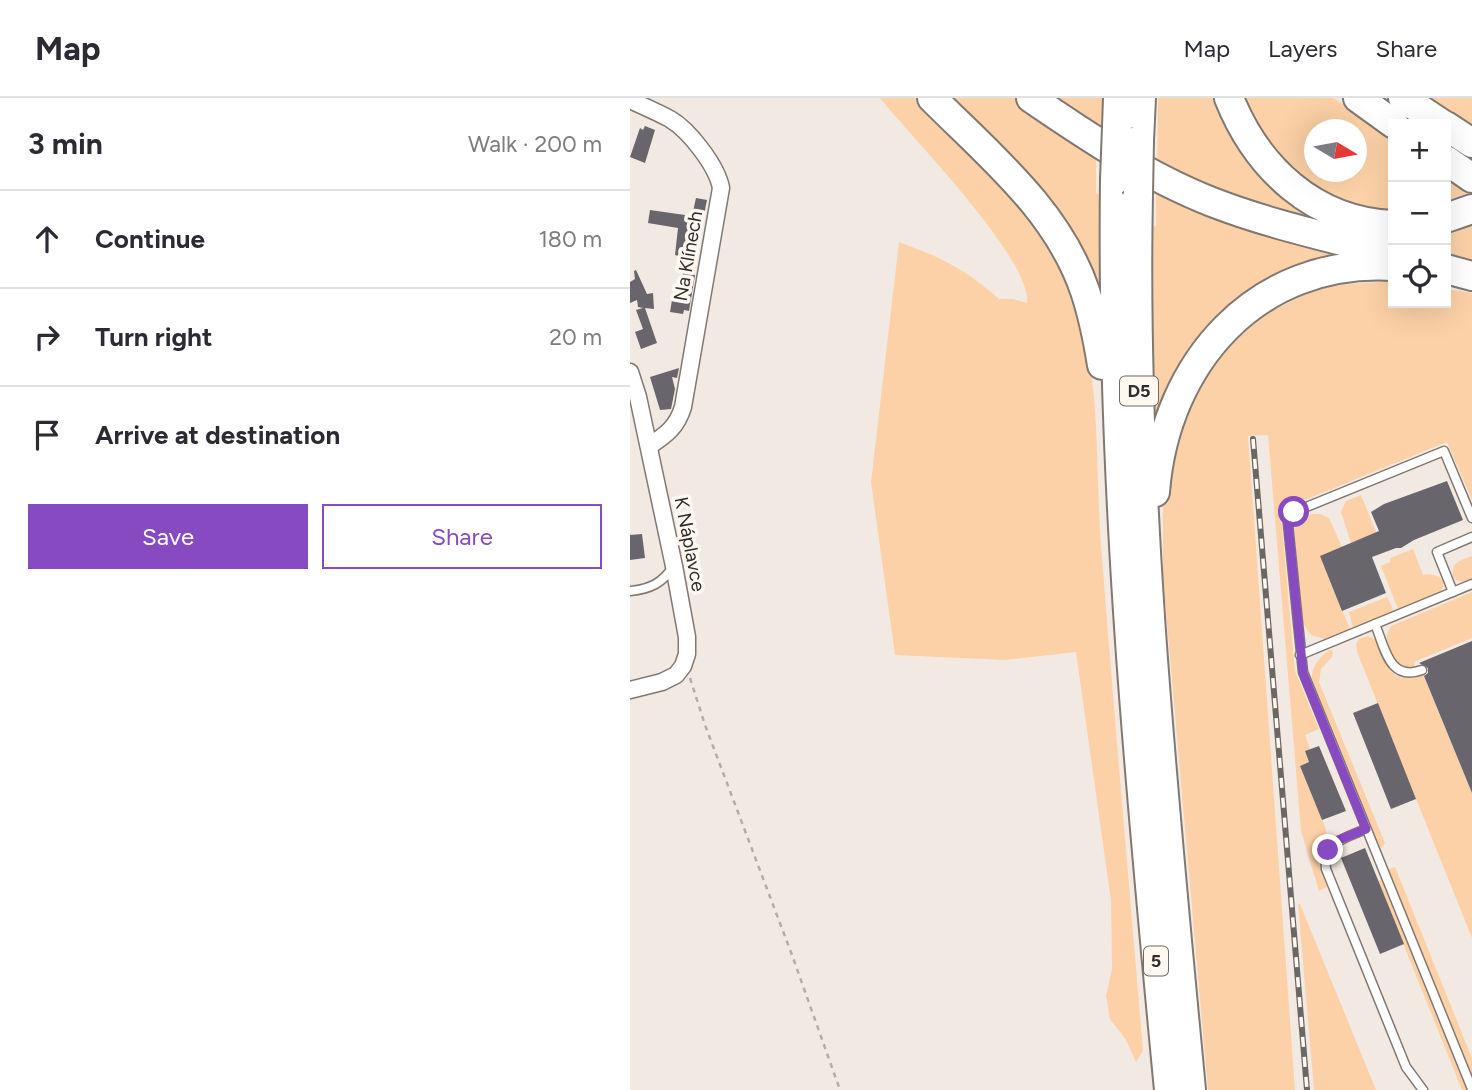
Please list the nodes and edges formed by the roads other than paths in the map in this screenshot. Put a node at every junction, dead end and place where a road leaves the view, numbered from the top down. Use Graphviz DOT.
graph roads {
  1 [pos="932,98"];
  2 [pos="1031,98"];
  3 [pos="1043,98"];
  4 [pos="1118,98"];
  5 [pos="1141,98"];
  6 [pos="1228,98"];
  7 [pos="1358,98"];
  8 [pos="1403,98"];
  9 [pos="630,100"];
  10 [pos="1435,119"];
  11 [pos="1388,120"];
  12 [pos="1451,130"];
  13 [pos="1118,136"];
  14 [pos="1472,143"];
  15 [pos="1451,163"];
  16 [pos="1472,178"];
  17 [pos="1126,187"];
  18 [pos="1472,209"];
  19 [pos="1451,216"];
  20 [pos="1388,224"];
  21 [pos="1388,253"];
  22 [pos="1388,266"];
  23 [pos="1451,272"];
  24 [pos="1472,277"];
  25 [pos="630,372"];
  26 [pos="649,446"];
  27 [pos="1119,489"];
  28 [pos="1472,519"];
  29 [pos="1472,537"];
  30 [pos="674,566"];
  31 [pos="1472,584"];
  32 [pos="1148,589"];
  33 [pos="630,591"];
  34 [pos="1453,592"];
  35 [pos="1375,624"];
  36 [pos="1300,655"];
  37 [pos="1422,670"];
  38 [pos="1143,674"];
  39 [pos="630,690"];
  40 [pos="1155,829"];
  41 [pos="1366,829"];
  42 [pos="1472,1089"];
  43 [pos="1169,1090"];
  44 [pos="1191,1090"];
  45 [pos="1423,1090"];
  1 -- 27 [label="highway"];
  2 -- 13 [label="highway"];
  3 -- 13 [label="highway"];
  4 -- 13 [label="highway, D5"];
  5 -- 13 [label="highway, D5"];
  6 -- 20 [label="highway"];
  7 -- 11 [label="highway"];
  8 -- 10 [label="highway"];
  9 -- 26 [label="street, Na Klínech"];
  12 -- 14 [label="highway"];
  13 -- 17 [label="highway, D5, bridge"];
  13 -- 21 [label="highway"];
  15 -- 16 [label="highway"];
  17 -- 27 [label="highway, D5"];
  17 -- 32 [label="highway, D5"];
  18 -- 19 [label="highway"];
  22 -- 32 [label="highway"];
  23 -- 24 [label="highway"];
  25 -- 26 [label="street, K Náplavce"];
  26 -- 30 [label="street, K Náplavce"];
  27 -- 38 [label="highway, D5"];
  28 -- 36 [label="lane"];
  29 -- 34 [label="lane"];
  30 -- 33 [label="lane"];
  30 -- 39 [label="street, K Náplavce"];
  31 -- 34 [label="lane"];
  32 -- 38 [label="highway, D5"];
  34 -- 35 [label="lane"];
  35 -- 36 [label="lane"];
  35 -- 37 [label="lane"];
  36 -- 41 [label="lane"];
  38 -- 40 [label="highway, D5"];
  40 -- 43 [label="highway, 5"];
  40 -- 44 [label="highway, 5"];
  41 -- 42 [label="lane"];
  41 -- 45 [label="lane"];
}
